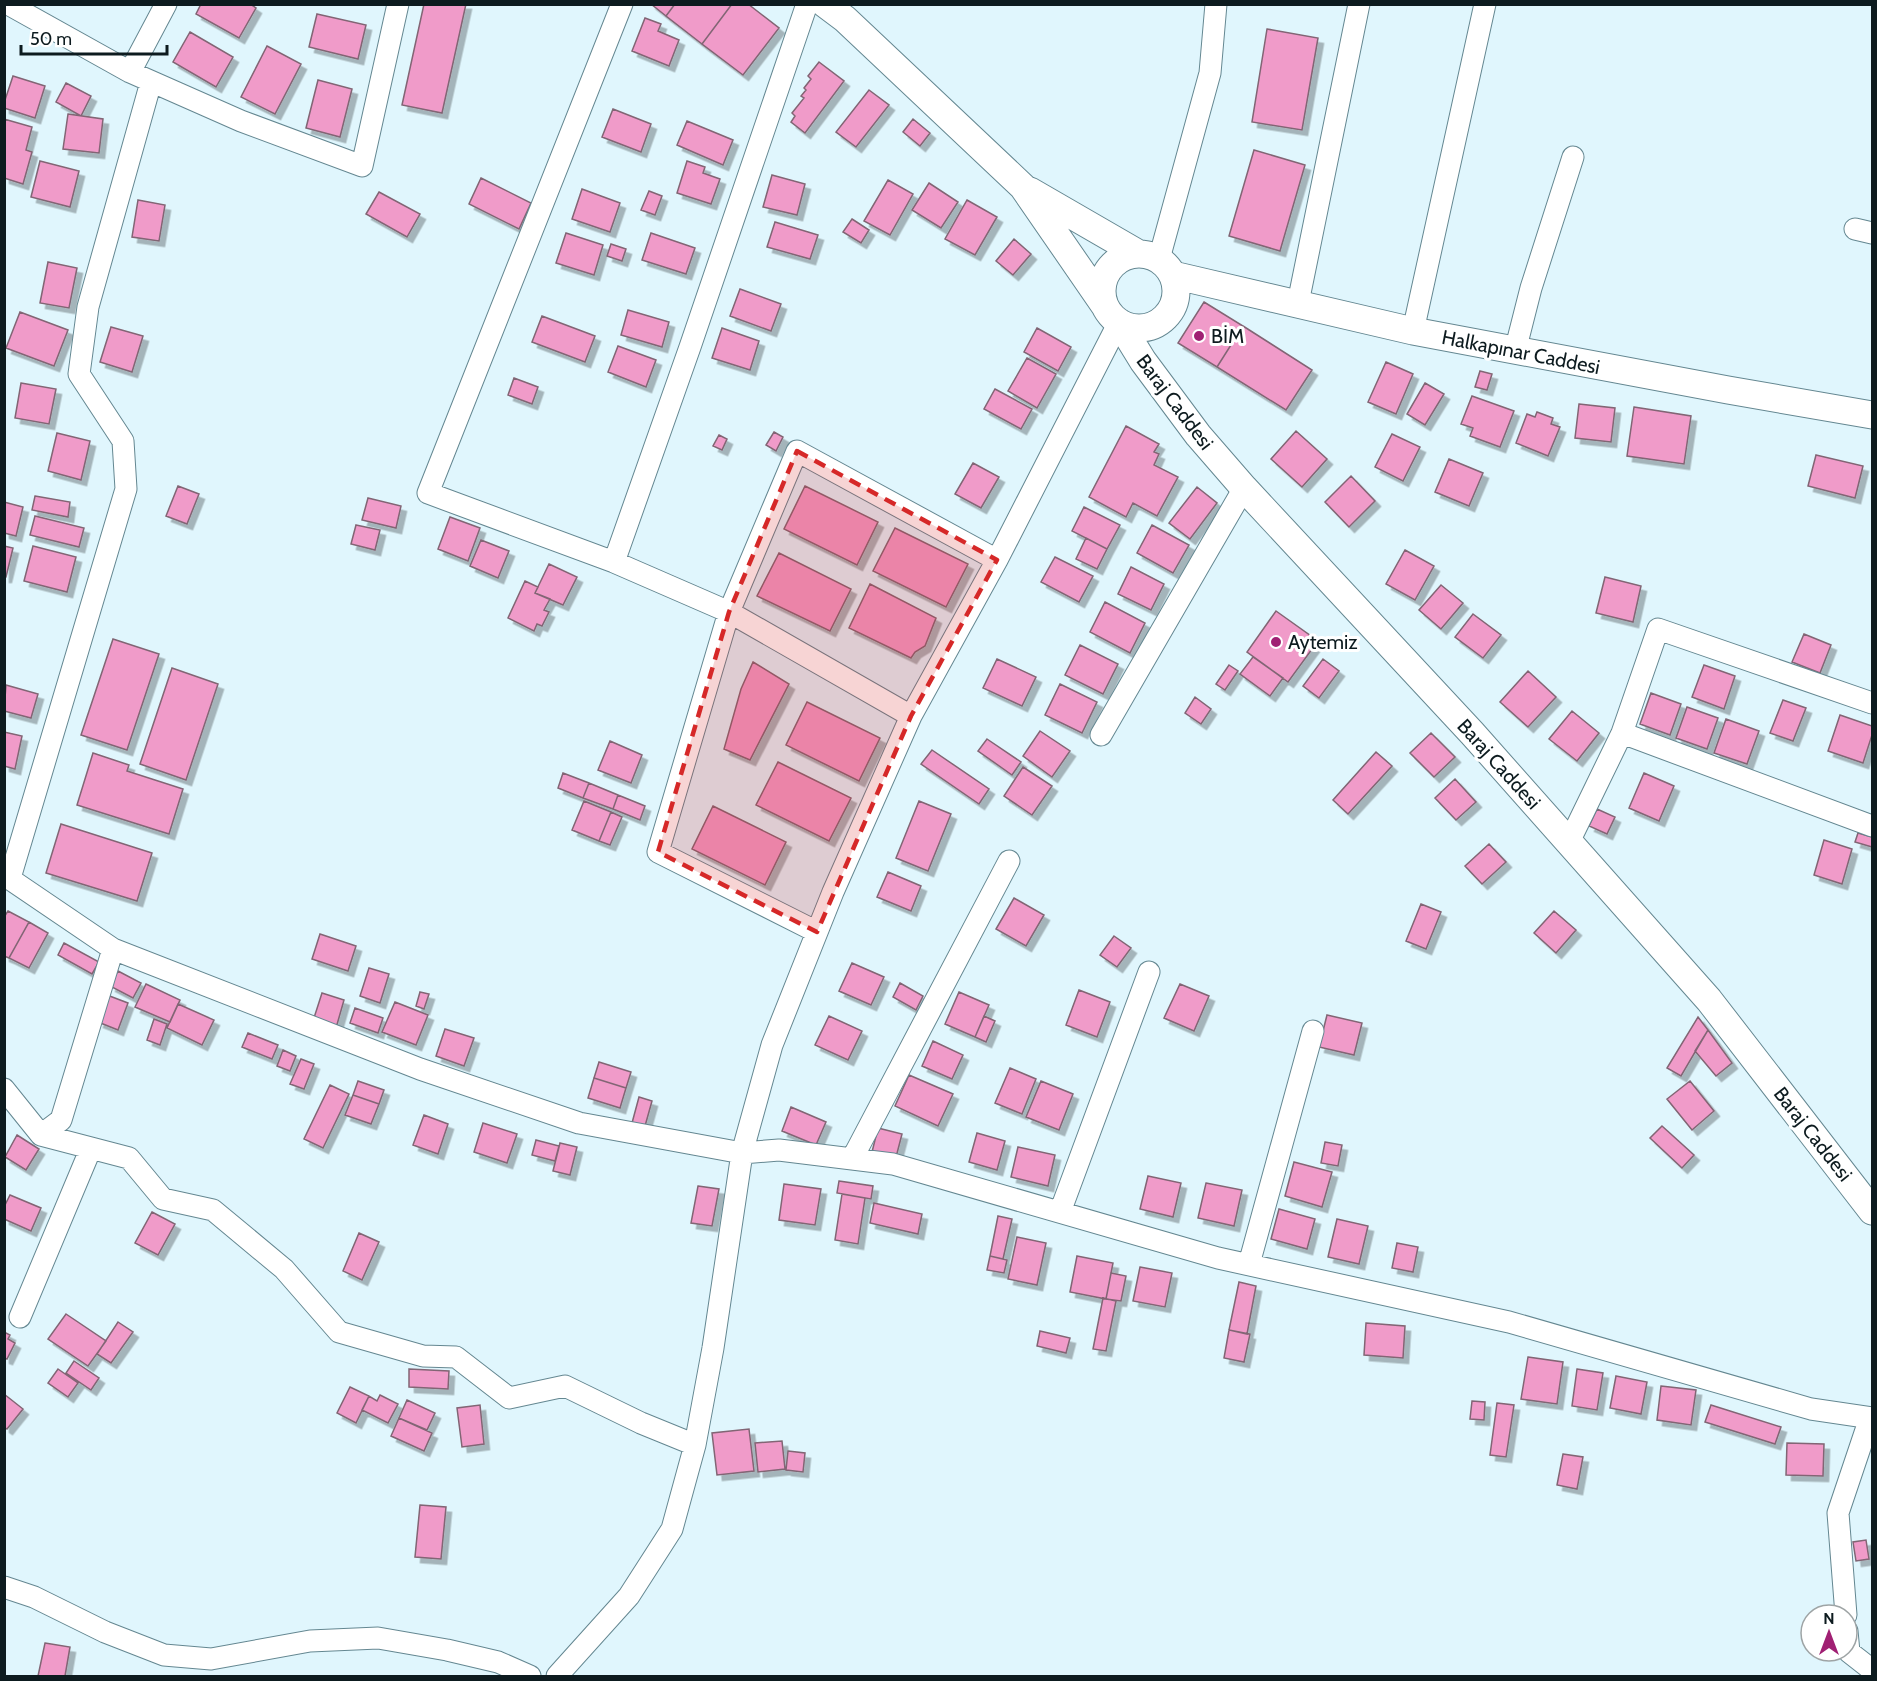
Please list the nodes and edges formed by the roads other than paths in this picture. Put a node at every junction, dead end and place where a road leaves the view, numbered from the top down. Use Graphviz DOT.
graph roads {
  1 [pos="8,4"];
  2 [pos="166,4"];
  3 [pos="398,4"];
  4 [pos="622,4"];
  5 [pos="807,4"];
  6 [pos="825,4"];
  7 [pos="1216,4"];
  8 [pos="1359,4"];
  9 [pos="1485,4"];
  10 [pos="130,72"];
  11 [pos="151,81"];
  12 [pos="1573,156"];
  13 [pos="1023,187"];
  14 [pos="1157,263"];
  15 [pos="1298,303"];
  16 [pos="1112,314"];
  17 [pos="1413,331"];
  18 [pos="1515,351"];
  19 [pos="1872,415"];
  20 [pos="1244,488"];
  21 [pos="997,560"];
  22 [pos="614,562"];
  23 [pos="729,612"];
  24 [pos="1872,703"];
  25 [pos="911,716"];
  26 [pos="1622,733"];
  27 [pos="1101,735"];
  28 [pos="1872,826"];
  29 [pos="1569,842"];
  30 [pos="1008,861"];
  31 [pos="7,877"];
  32 [pos="817,932"];
  33 [pos="113,949"];
  34 [pos="1149,972"];
  35 [pos="1313,1031"];
  36 [pos="4,1089"];
  37 [pos="41,1135"];
  38 [pos="91,1148"];
  39 [pos="742,1154"];
  40 [pos="852,1159"];
  41 [pos="1872,1211"];
  42 [pos="1060,1212"];
  43 [pos="1248,1264"];
  44 [pos="20,1317"];
  45 [pos="1871,1418"];
  46 [pos="696,1445"];
  47 [pos="4,1587"];
  48 [pos="1845,1603"];
  49 [pos="1859,1660"];
  50 [pos="1872,1670"];
  51 [pos="530,1677"];
  52 [pos="557,1677"];
  1 -- 10 [label="street"];
  2 -- 10 [label="street"];
  3 -- 11 [label="street"];
  4 -- 22 [label="street"];
  5 -- 22 [label="street"];
  6 -- 13 [label="main road"];
  7 -- 14 [label="street"];
  8 -- 15 [label="street"];
  9 -- 17 [label="street"];
  10 -- 11 [label="street"];
  11 -- 31 [label="street"];
  12 -- 18 [label="street"];
  13 -- 14 [label="main road, Halkapınar Caddesi"];
  13 -- 16 [label="main road, Baraj Caddesi"];
  14 -- 15 [label="main road, Halkapınar Caddesi"];
  14 -- 16 [label="main road"];
  14 -- 16 [label="main road"];
  15 -- 17 [label="main road, Halkapınar Caddesi"];
  16 -- 20 [label="main road, Baraj Caddesi"];
  16 -- 21 [label="street"];
  17 -- 18 [label="main road, Halkapınar Caddesi"];
  18 -- 19 [label="main road, Halkapınar Caddesi"];
  20 -- 27 [label="street"];
  20 -- 29 [label="main road, Baraj Caddesi"];
  21 -- 23 [label="street"];
  21 -- 25 [label="street"];
  22 -- 23 [label="street"];
  23 -- 25 [label="street"];
  23 -- 32 [label="street"];
  24 -- 26 [label="street"];
  25 -- 32 [label="street"];
  26 -- 28 [label="street"];
  26 -- 29 [label="street"];
  29 -- 41 [label="main road, Baraj Caddesi"];
  30 -- 40 [label="street"];
  31 -- 33 [label="street"];
  32 -- 39 [label="street"];
  33 -- 37 [label="street"];
  33 -- 39 [label="street"];
  34 -- 42 [label="street"];
  35 -- 43 [label="street"];
  36 -- 37 [label="street"];
  37 -- 38 [label="street"];
  38 -- 44 [label="street"];
  38 -- 46 [label="street"];
  39 -- 40 [label="street"];
  39 -- 46 [label="street"];
  40 -- 42 [label="street"];
  42 -- 43 [label="street"];
  43 -- 45 [label="street"];
  45 -- 48 [label="street"];
  46 -- 52 [label="street"];
  47 -- 51 [label="street"];
  49 -- 50 [label="street"];
}
